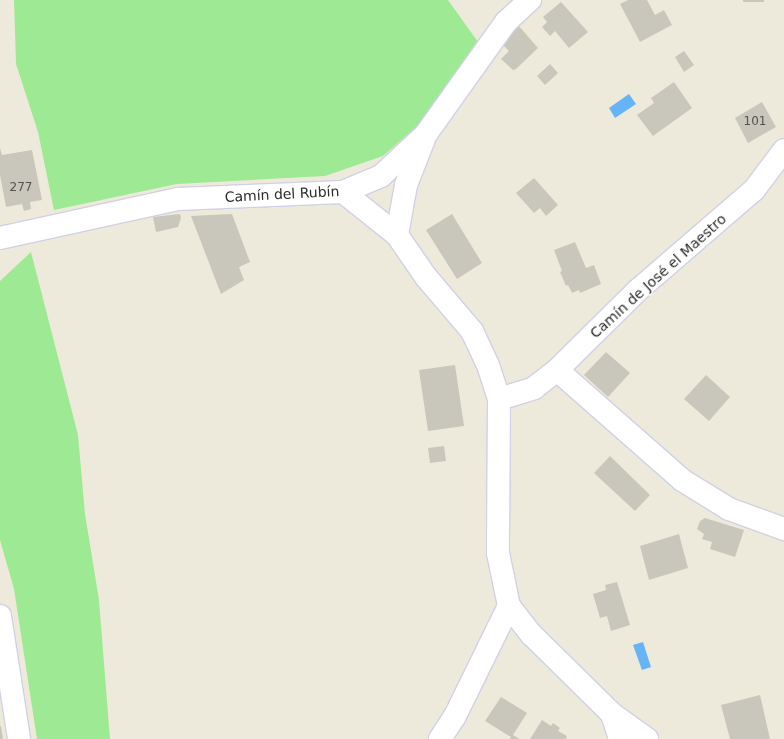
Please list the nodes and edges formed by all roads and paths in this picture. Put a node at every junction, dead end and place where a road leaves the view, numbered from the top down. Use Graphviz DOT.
graph roads {
  1 [pos="530,0"];
  2 [pos="426,134"];
  3 [pos="784,150"];
  4 [pos="342,192"];
  5 [pos="398,235"];
  6 [pos="0,238"];
  7 [pos="557,370"];
  8 [pos="499,399"];
  9 [pos="784,529"];
  10 [pos="509,606"];
  11 [pos="0,616"];
  12 [pos="4,661"];
  13 [pos="612,714"];
  14 [pos="19,739"];
  15 [pos="440,739"];
  16 [pos="620,739"];
  17 [pos="647,739"];
  1 -- 2 [label="street, Camín del Rubín"];
  2 -- 4 [label="street, Camín del Rubín"];
  2 -- 5 [label="street"];
  3 -- 7 [label="street, Camín de José el Maestro"];
  4 -- 5 [label="street"];
  4 -- 6 [label="street, Camín del Rubín"];
  5 -- 8 [label="street"];
  7 -- 8 [label="street, Camín de José el Maestro"];
  7 -- 9 [label="street"];
  8 -- 10 [label="street"];
  10 -- 13 [label="street"];
  10 -- 15 [label="street"];
  11 -- 12 [label="street"];
  12 -- 14 [label="street"];
  13 -- 16 [label="street"];
  13 -- 17 [label="street"];
}
